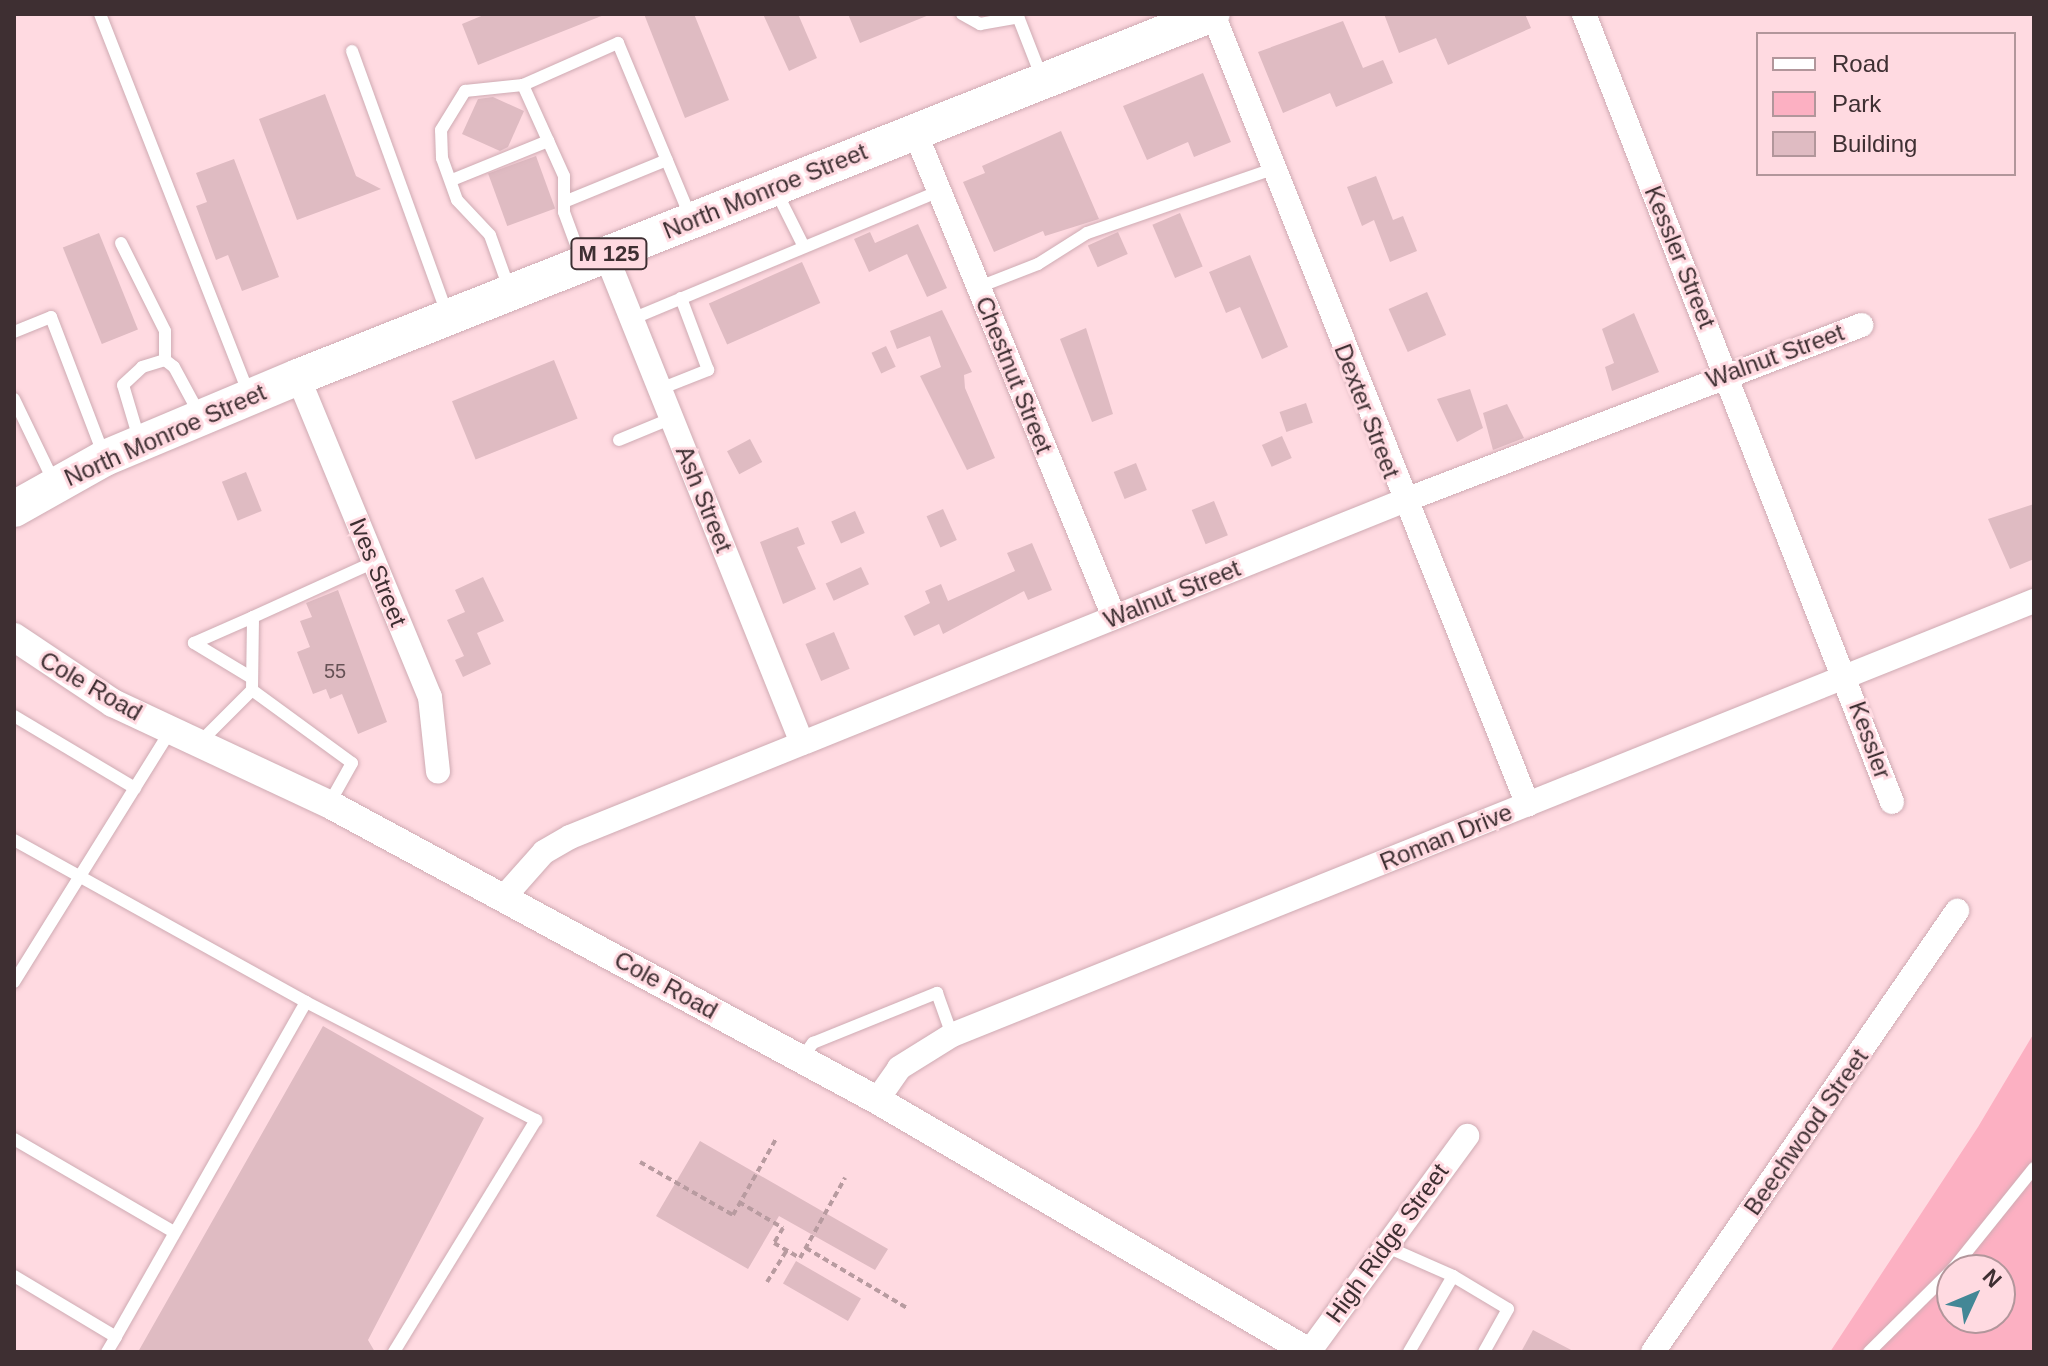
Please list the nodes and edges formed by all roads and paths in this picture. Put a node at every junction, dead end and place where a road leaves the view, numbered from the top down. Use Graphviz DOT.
graph roads {
  1 [pos="100,14"];
  2 [pos="962,14"];
  3 [pos="1213,14"];
  4 [pos="1584,14"];
  5 [pos="1018,15"];
  6 [pos="352,51"];
  7 [pos="1043,81"];
  8 [pos="523,85"];
  9 [pos="915,132"];
  10 [pos="548,141"];
  11 [pos="667,160"];
  12 [pos="1273,169"];
  13 [pos="452,180"];
  14 [pos="774,188"];
  15 [pos="939,191"];
  16 [pos="564,202"];
  17 [pos="693,220"];
  18 [pos="121,243"];
  19 [pos="803,245"];
  20 [pos="594,259"];
  21 [pos="979,287"];
  22 [pos="511,293"];
  23 [pos="681,298"];
  24 [pos="448,317"];
  25 [pos="632,319"];
  26 [pos="1861,325"];
  27 [pos="14,332"];
  28 [pos="165,360"];
  29 [pos="1727,373"];
  30 [pos="298,377"];
  31 [pos="660,389"];
  32 [pos="250,397"];
  33 [pos="14,399"];
  34 [pos="201,418"];
  35 [pos="672,418"];
  36 [pos="18,419"];
  37 [pos="619,440"];
  38 [pos="140,443"];
  39 [pos="105,458"];
  40 [pos="55,484"];
  41 [pos="1403,501"];
  42 [pos="14,509"];
  43 [pos="374,562"];
  44 [pos="2034,601"];
  45 [pos="253,617"];
  46 [pos="1114,617"];
  47 [pos="14,637"];
  48 [pos="1848,678"];
  49 [pos="252,684"];
  50 [pos="14,716"];
  51 [pos="171,730"];
  52 [pos="199,743"];
  53 [pos="802,743"];
  54 [pos="438,772"];
  55 [pos="135,788"];
  56 [pos="1892,802"];
  57 [pos="329,804"];
  58 [pos="1528,805"];
  59 [pos="14,840"];
  60 [pos="80,878"];
  61 [pos="504,897"];
  62 [pos="1957,911"];
  63 [pos="14,982"];
  64 [pos="306,1002"];
  65 [pos="952,1035"];
  66 [pos="802,1059"];
  67 [pos="877,1100"];
  68 [pos="1467,1136"];
  69 [pos="14,1139"];
  70 [pos="776,1139"];
  71 [pos="640,1162"];
  72 [pos="2034,1168"];
  73 [pos="845,1178"];
  74 [pos="739,1202"];
  75 [pos="174,1232"];
  76 [pos="1385,1246"];
  77 [pos="806,1248"];
  78 [pos="787,1250"];
  79 [pos="1965,1254"];
  80 [pos="14,1276"];
  81 [pos="1453,1276"];
  82 [pos="767,1282"];
  83 [pos="1936,1286"];
  84 [pos="907,1308"];
  85 [pos="116,1337"];
  86 [pos="107,1352"];
  87 [pos="394,1352"];
  88 [pos="1309,1352"];
  89 [pos="1409,1352"];
  90 [pos="1484,1352"];
  91 [pos="1653,1352"];
  92 [pos="1869,1352"];
  1 -- 32 [label="lane"];
  2 -- 5 [label="lane"];
  3 -- 7 [label="main road, North Monroe Street / M 125"];
  3 -- 12 [label="street, Dexter Street"];
  4 -- 29 [label="street, Kessler Street"];
  5 -- 7 [label="lane"];
  6 -- 24 [label="lane"];
  7 -- 9 [label="main road, North Monroe Street / M 125"];
  8 -- 10 [label="lane"];
  8 -- 11 [label="lane"];
  8 -- 13 [label="lane"];
  9 -- 14 [label="main road, North Monroe Street / M 125"];
  9 -- 15 [label="street, Chestnut Street"];
  10 -- 13 [label="lane"];
  10 -- 16 [label="lane"];
  11 -- 16 [label="lane"];
  11 -- 17 [label="lane"];
  12 -- 21 [label="lane"];
  12 -- 41 [label="street, Dexter Street"];
  13 -- 22 [label="lane"];
  14 -- 17 [label="main road, North Monroe Street / M 125"];
  14 -- 19 [label="lane"];
  15 -- 19 [label="lane"];
  15 -- 21 [label="street, Chestnut Street"];
  16 -- 20 [label="lane"];
  17 -- 20 [label="main road, North Monroe Street / M 125"];
  18 -- 28 [label="lane"];
  19 -- 23 [label="lane"];
  20 -- 22 [label="main road, North Monroe Street / M 125"];
  20 -- 25 [label="street, Ash Street"];
  21 -- 46 [label="street, Chestnut Street"];
  22 -- 24 [label="main road, North Monroe Street / M 125"];
  23 -- 25 [label="lane"];
  23 -- 31 [label="lane"];
  24 -- 30 [label="main road, North Monroe Street / M 125"];
  25 -- 31 [label="street, Ash Street"];
  26 -- 29 [label="street, Walnut Street"];
  27 -- 39 [label="lane"];
  28 -- 34 [label="lane"];
  28 -- 38 [label="lane"];
  29 -- 41 [label="street, Walnut Street"];
  29 -- 48 [label="street, Kessler Street"];
  30 -- 32 [label="main road, North Monroe Street / M 125"];
  30 -- 43 [label="street, Ives Street"];
  31 -- 35 [label="street, Ash Street"];
  32 -- 34 [label="main road, North Monroe Street / M 125"];
  33 -- 36 [label="lane"];
  34 -- 38 [label="main road, North Monroe Street / M 125"];
  35 -- 37 [label="lane"];
  35 -- 53 [label="street, Ash Street"];
  36 -- 40 [label="lane"];
  38 -- 39 [label="main road, North Monroe Street / M 125"];
  39 -- 40 [label="main road, North Monroe Street / M 125"];
  40 -- 42 [label="main road, North Monroe Street / M 125"];
  41 -- 46 [label="street, Walnut Street"];
  41 -- 58 [label="street, Dexter Street"];
  43 -- 45 [label="lane"];
  43 -- 54 [label="street, Ives Street"];
  44 -- 48 [label="street, Roman Drive"];
  45 -- 49 [label="lane"];
  45 -- 49 [label="lane"];
  46 -- 53 [label="street, Walnut Street"];
  47 -- 51 [label="street, Cole Road"];
  48 -- 56 [label="street, Kessler"];
  48 -- 58 [label="street, Roman Drive"];
  49 -- 52 [label="lane"];
  49 -- 57 [label="lane"];
  50 -- 55 [label="lane"];
  51 -- 52 [label="street, Cole Road"];
  51 -- 55 [label="lane"];
  52 -- 57 [label="street, Cole Road"];
  53 -- 61 [label="street, Walnut Street"];
  55 -- 60 [label="lane"];
  57 -- 61 [label="street, Cole Road"];
  58 -- 65 [label="street, Roman Drive"];
  59 -- 60 [label="lane"];
  60 -- 63 [label="lane"];
  60 -- 64 [label="lane"];
  61 -- 66 [label="street, Cole Road"];
  62 -- 91 [label="street, Beechwood Street"];
  64 -- 75 [label="lane"];
  64 -- 87 [label="lane"];
  65 -- 66 [label="lane"];
  65 -- 67 [label="street, Roman Drive"];
  66 -- 67 [label="street, Cole Road"];
  67 -- 88 [label="street, Cole Road"];
  68 -- 76 [label="street, High Ridge Street"];
  69 -- 75 [label="lane"];
  70 -- 74 [label="path"];
  71 -- 74 [label="path"];
  72 -- 79 [label="lane"];
  73 -- 77 [label="path"];
  74 -- 78 [label="path"];
  75 -- 85 [label="lane"];
  76 -- 81 [label="lane"];
  76 -- 88 [label="street, High Ridge Street"];
  77 -- 78 [label="path"];
  77 -- 84 [label="path"];
  78 -- 82 [label="path"];
  80 -- 85 [label="lane"];
  81 -- 89 [label="lane"];
  81 -- 90 [label="lane"];
  83 -- 92 [label="lane"];
  85 -- 86 [label="lane"];
}
